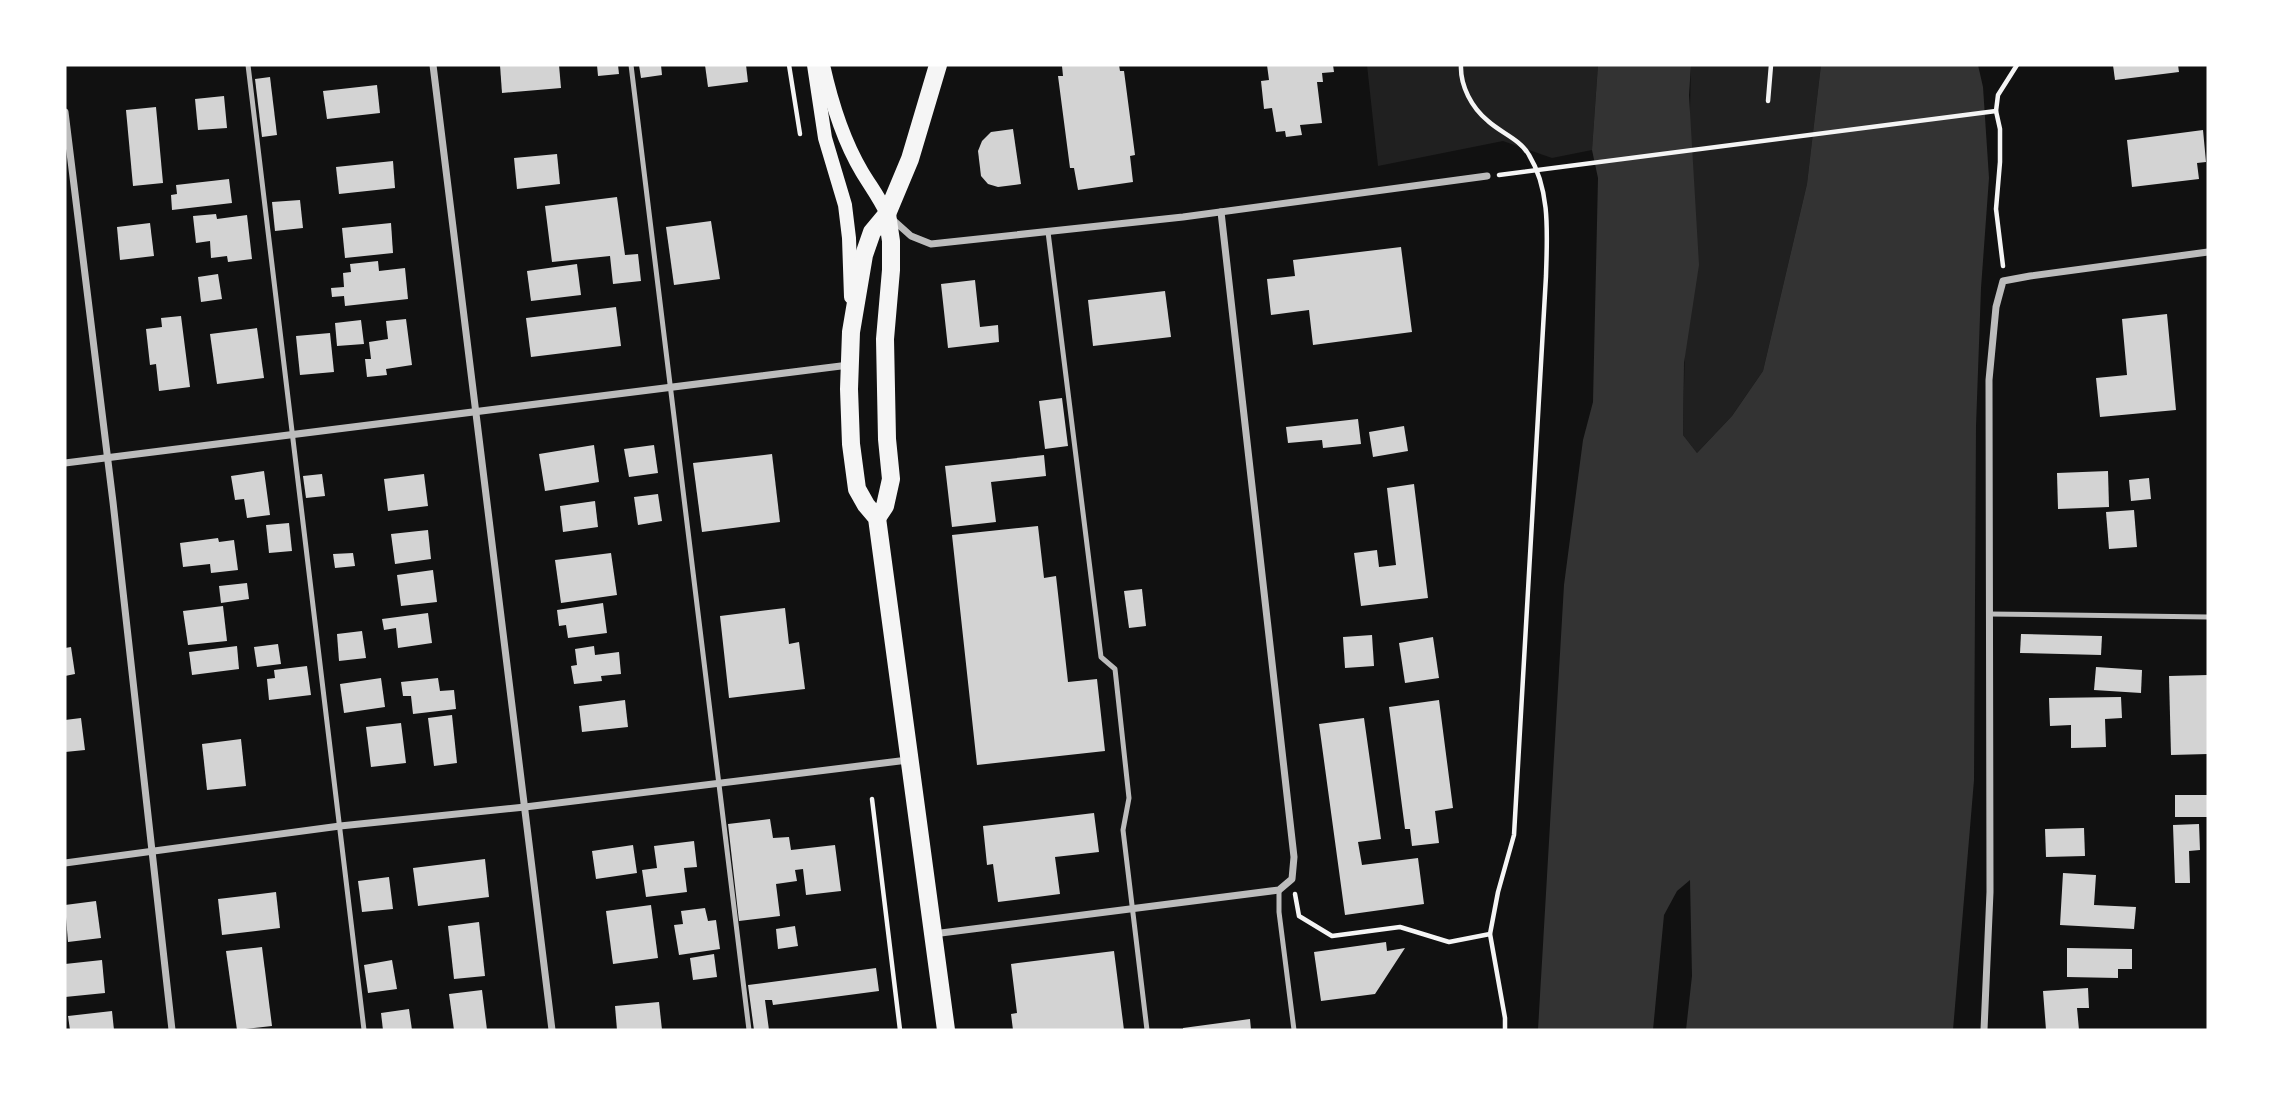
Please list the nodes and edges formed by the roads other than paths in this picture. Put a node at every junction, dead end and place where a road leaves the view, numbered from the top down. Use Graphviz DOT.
graph roads {
  1 [pos="248,65"];
  2 [pos="433,65"];
  3 [pos="631,65"];
  4 [pos="814,65"];
  5 [pos="823,65"];
  6 [pos="938,65"];
  7 [pos="65,112"];
  8 [pos="1488,176"];
  9 [pos="1221,212"];
  10 [pos="887,214"];
  11 [pos="1048,232"];
  12 [pos="2208,252"];
  13 [pos="851,332"];
  14 [pos="849,365"];
  15 [pos="670,388"];
  16 [pos="475,412"];
  17 [pos="292,435"];
  18 [pos="107,457"];
  19 [pos="65,463"];
  20 [pos="877,517"];
  21 [pos="1989,614"];
  22 [pos="2208,617"];
  23 [pos="909,760"];
  24 [pos="719,782"];
  25 [pos="526,807"];
  26 [pos="340,826"];
  27 [pos="153,851"];
  28 [pos="65,863"];
  29 [pos="1279,890"];
  30 [pos="1132,908"];
  31 [pos="932,934"];
  32 [pos="173,1030"];
  33 [pos="364,1030"];
  34 [pos="552,1030"];
  35 [pos="749,1030"];
  36 [pos="946,1030"];
  37 [pos="1147,1030"];
  38 [pos="1294,1030"];
  39 [pos="1984,1030"];
  1 -- 17 [label="lane"];
  2 -- 16 [label="street"];
  3 -- 15 [label="lane"];
  4 -- 13 [label="main road"];
  5 -- 10 [label="main road"];
  6 -- 10 [label="main road"];
  7 -- 18 [label="street"];
  8 -- 9 [label="street"];
  9 -- 11 [label="street"];
  9 -- 29 [label="street"];
  10 -- 11 [label="street"];
  10 -- 13 [label="main road"];
  10 -- 20 [label="main road"];
  11 -- 30 [label="lane"];
  12 -- 21 [label="street"];
  13 -- 14 [label="main road"];
  14 -- 15 [label="street"];
  14 -- 20 [label="main road"];
  15 -- 16 [label="street"];
  15 -- 24 [label="lane"];
  16 -- 17 [label="street"];
  16 -- 25 [label="street"];
  17 -- 18 [label="street"];
  17 -- 26 [label="lane"];
  18 -- 19 [label="street"];
  18 -- 27 [label="street"];
  20 -- 23 [label="main road"];
  21 -- 22 [label="lane"];
  21 -- 39 [label="street"];
  23 -- 24 [label="street"];
  23 -- 31 [label="main road"];
  24 -- 25 [label="street"];
  24 -- 35 [label="lane"];
  25 -- 26 [label="street"];
  25 -- 34 [label="street"];
  26 -- 27 [label="street"];
  26 -- 33 [label="lane"];
  27 -- 28 [label="street"];
  27 -- 32 [label="street"];
  29 -- 30 [label="street"];
  29 -- 38 [label="lane"];
  30 -- 31 [label="street"];
  30 -- 37 [label="lane"];
  31 -- 36 [label="main road"];
}
